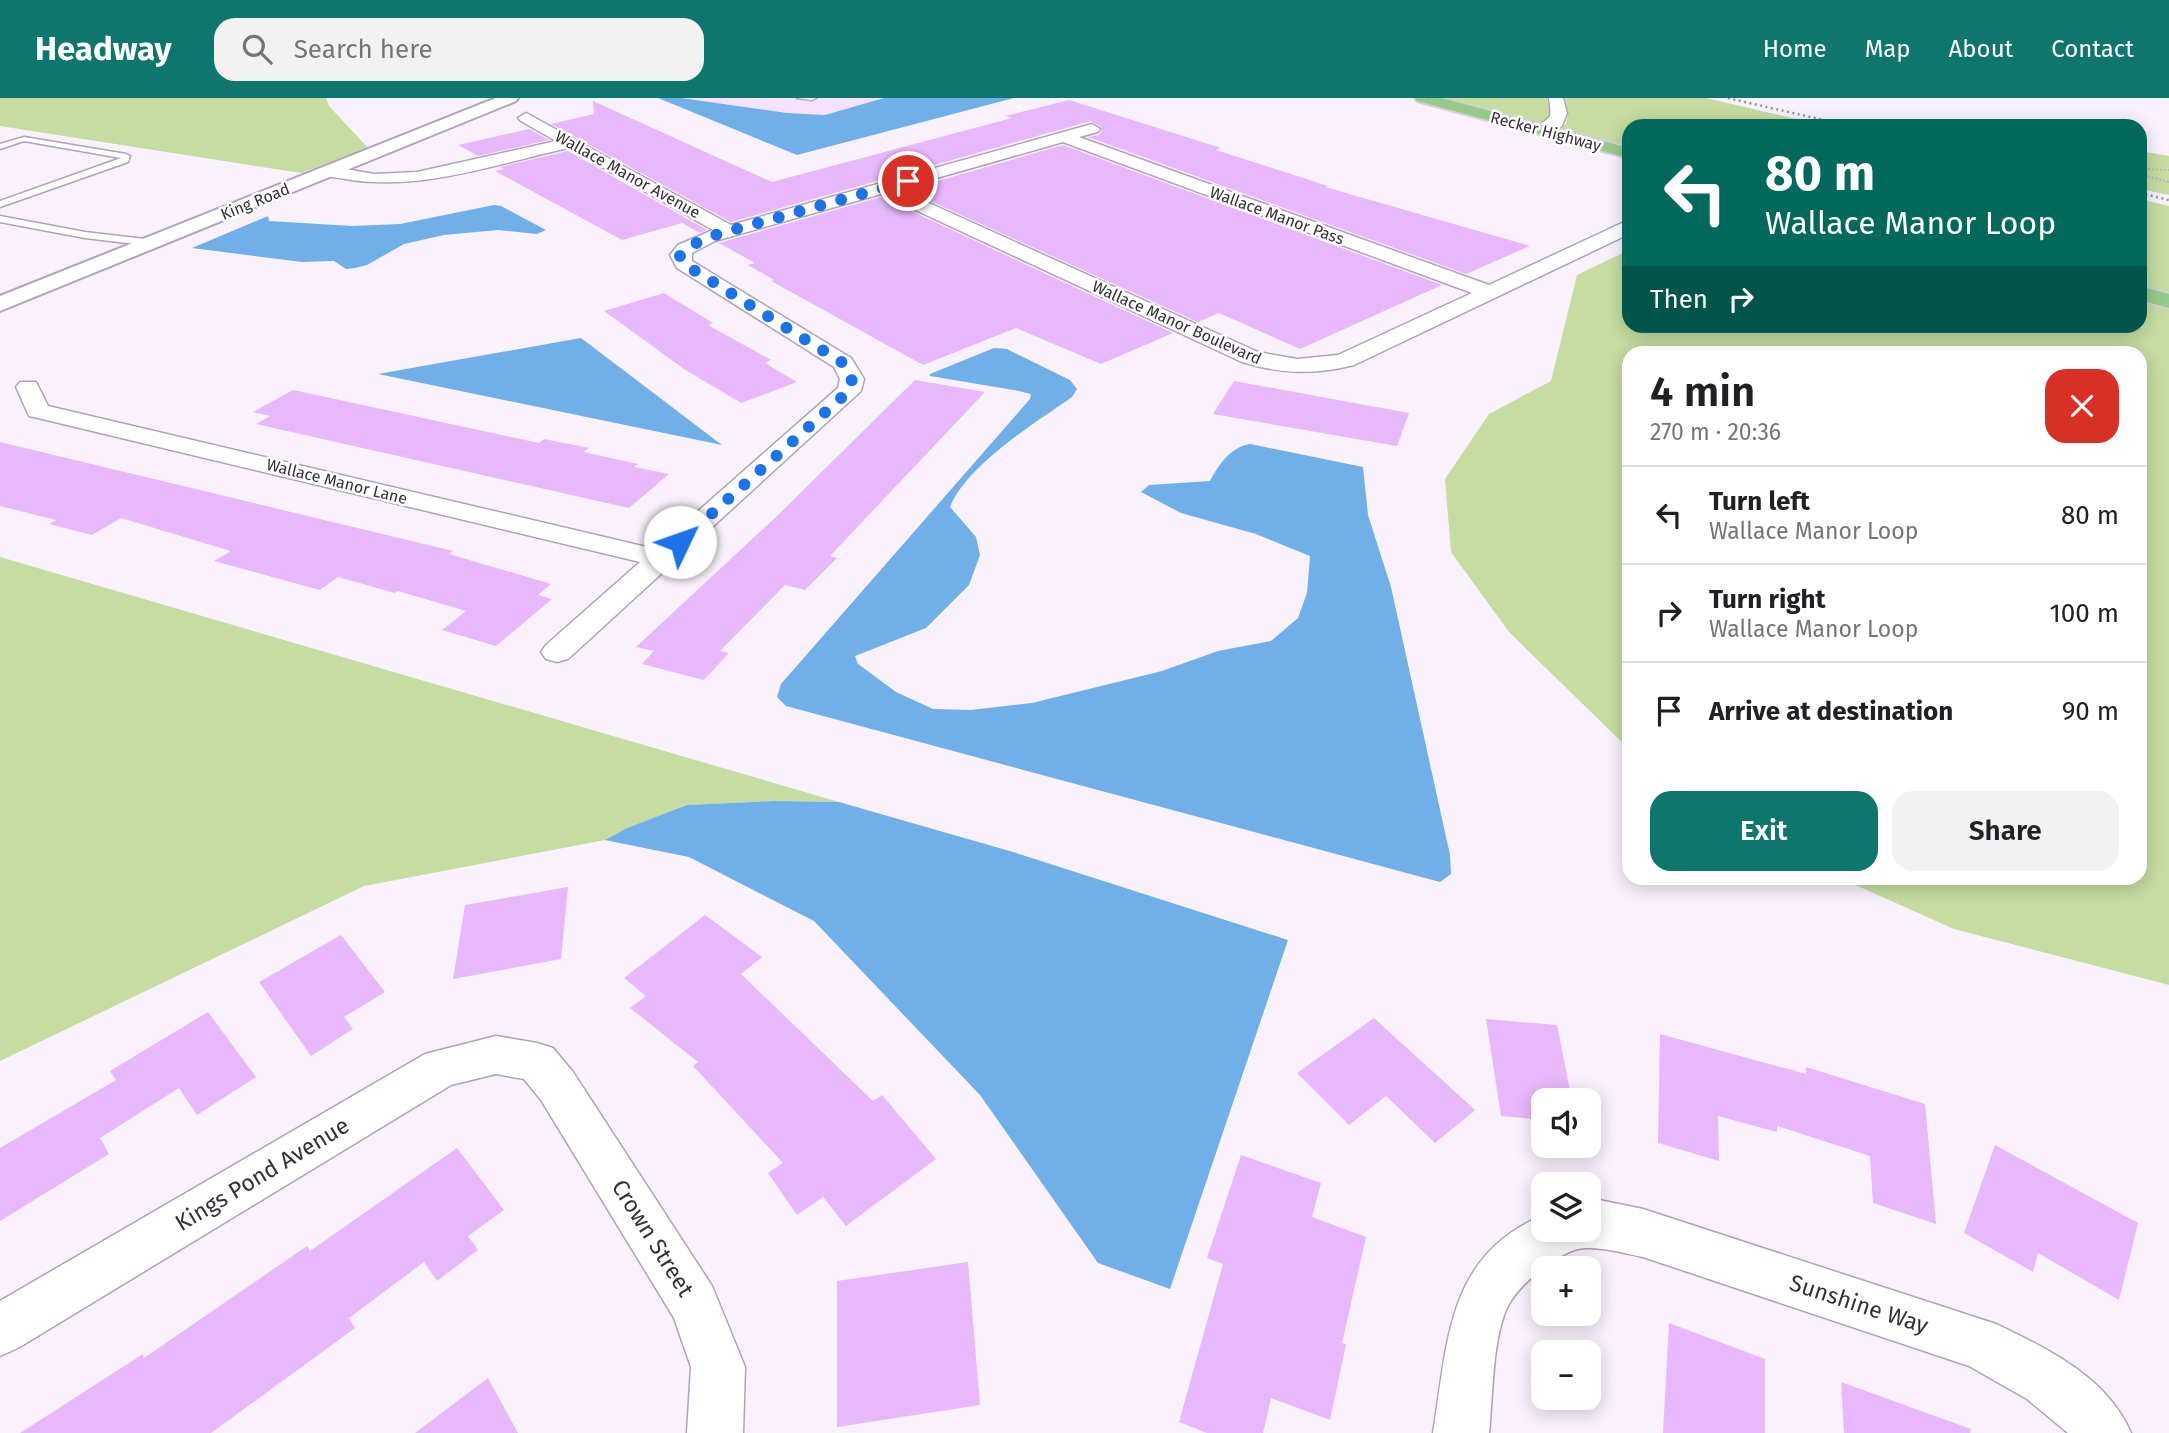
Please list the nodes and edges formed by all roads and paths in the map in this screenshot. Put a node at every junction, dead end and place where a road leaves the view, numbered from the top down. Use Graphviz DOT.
graph roads {
  1 [pos="510,98"];
  2 [pos="802,98"];
  3 [pos="812,98"];
  4 [pos="1423,98"];
  5 [pos="1556,98"];
  6 [pos="526,118"];
  7 [pos="1091,130"];
  8 [pos="1543,130"];
  9 [pos="1063,137"];
  10 [pos="570,143"];
  11 [pos="0,146"];
  12 [pos="1622,151"];
  13 [pos="2147,169"];
  14 [pos="2169,170"];
  15 [pos="329,171"];
  16 [pos="2147,176"];
  17 [pos="2169,182"];
  18 [pos="882,188"];
  19 [pos="0,204"];
  20 [pos="0,219"];
  21 [pos="1622,230"];
  22 [pos="729,231"];
  23 [pos="153,243"];
  24 [pos="1490,292"];
  25 [pos="2147,295"];
  26 [pos="2169,301"];
  27 [pos="0,304"];
  28 [pos="28,387"];
  29 [pos="661,559"];
  30 [pos="557,652"];
  31 [pos="537,1062"];
  32 [pos="1601,1224"];
  33 [pos="1540,1242"];
  34 [pos="0,1330"];
  35 [pos="715,1433"];
  36 [pos="1461,1433"];
  37 [pos="2103,1433"];
  1 -- 15 [label="street, King Road"];
  2 -- 3 [label="lane"];
  4 -- 8 [label="main road, Recker Highway"];
  5 -- 8 [label="street"];
  6 -- 10 [label="street, Wallace Manor Avenue"];
  7 -- 9 [label="street"];
  8 -- 12 [label="main road, Recker Highway"];
  9 -- 18 [label="street"];
  9 -- 24 [label="street, Wallace Manor Pass"];
  10 -- 15 [label="street"];
  10 -- 22 [label="street, Wallace Manor Avenue"];
  11 -- 19 [label="lane"];
  13 -- 14 [label="path"];
  15 -- 23 [label="street, King Road"];
  16 -- 17 [label="path"];
  18 -- 22 [label="street"];
  18 -- 24 [label="street, Wallace Manor Boulevard"];
  20 -- 23 [label="lane"];
  21 -- 24 [label="street, Wallace Manor Boulevard"];
  22 -- 29 [label="street"];
  23 -- 27 [label="street, King Road"];
  25 -- 26 [label="main road"];
  28 -- 29 [label="street, Wallace Manor Lane"];
  29 -- 30 [label="street"];
  31 -- 34 [label="street, Kings Pond Avenue"];
  31 -- 35 [label="street, Crown Street"];
  32 -- 37 [label="street, Sunshine Way"];
  33 -- 36 [label="street"];
}
